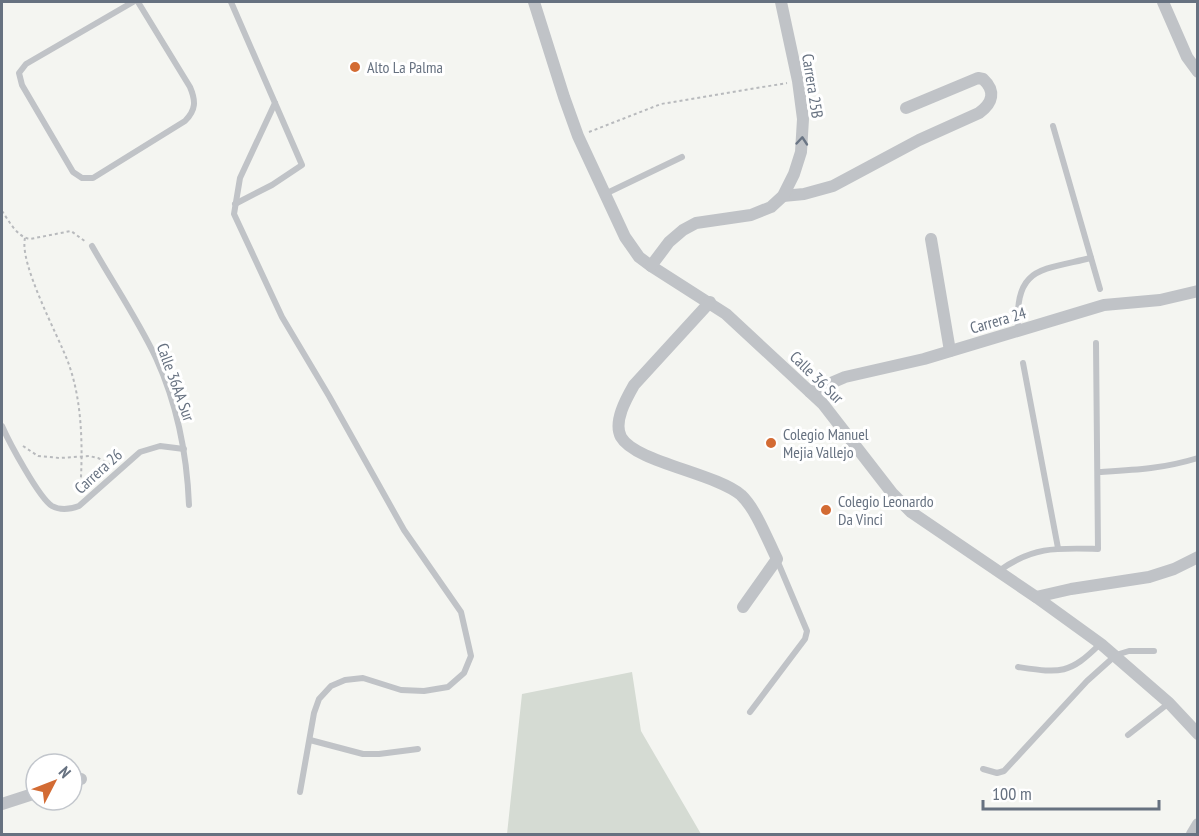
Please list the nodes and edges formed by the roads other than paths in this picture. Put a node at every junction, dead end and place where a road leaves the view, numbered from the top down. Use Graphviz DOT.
graph roads {
  1 [pos="133,2"];
  2 [pos="138,2"];
  3 [pos="231,2"];
  4 [pos="534,2"];
  5 [pos="781,2"];
  6 [pos="1163,2"];
  7 [pos="1197,72"];
  8 [pos="275,103"];
  9 [pos="906,108"];
  10 [pos="1053,126"];
  11 [pos="682,157"];
  12 [pos="605,194"];
  13 [pos="783,196"];
  14 [pos="235,204"];
  15 [pos="931,239"];
  16 [pos="92,246"];
  17 [pos="1091,258"];
  18 [pos="651,266"];
  19 [pos="1100,289"];
  20 [pos="1197,291"];
  21 [pos="710,302"];
  22 [pos="1018,332"];
  23 [pos="1096,343"];
  24 [pos="950,351"];
  25 [pos="1023,363"];
  26 [pos="810,392"];
  27 [pos="2,426"];
  28 [pos="184,449"];
  29 [pos="1197,458"];
  30 [pos="1099,472"];
  31 [pos="189,505"];
  32 [pos="1058,548"];
  33 [pos="1197,557"];
  34 [pos="777,559"];
  35 [pos="998,571"];
  36 [pos="1036,597"];
  37 [pos="743,607"];
  38 [pos="1101,644"];
  39 [pos="1154,651"];
  40 [pos="1116,656"];
  41 [pos="1018,667"];
  42 [pos="1169,703"];
  43 [pos="750,712"];
  44 [pos="1197,734"];
  45 [pos="1128,735"];
  46 [pos="309,740"];
  47 [pos="418,748"];
  48 [pos="983,769"];
  49 [pos="300,792"];
  50 [pos="24,797"];
  51 [pos="2,804"];
  52 [pos="1197,824"];
  53 [pos="1192,834"];
  1 -- 2 [label="lane"];
  3 -- 8 [label="lane"];
  4 -- 12 [label="street, Calle 36 Sur"];
  13 -- 5 [label="street, Carrera 25B, one-way"];
  6 -- 7 [label="street"];
  8 -- 14 [label="lane"];
  8 -- 14 [label="lane"];
  9 -- 13 [label="street"];
  10 -- 17 [label="lane"];
  11 -- 12 [label="lane"];
  12 -- 18 [label="street, Calle 36 Sur"];
  13 -- 18 [label="street"];
  14 -- 46 [label="lane"];
  15 -- 24 [label="street"];
  16 -- 28 [label="lane, Calle 36AA Sur"];
  17 -- 19 [label="lane"];
  17 -- 22 [label="lane"];
  18 -- 21 [label="street, Calle 36 Sur"];
  20 -- 22 [label="street, Carrera 24"];
  21 -- 26 [label="street, Calle 36 Sur"];
  21 -- 34 [label="street"];
  22 -- 24 [label="street, Carrera 24"];
  23 -- 30 [label="lane"];
  24 -- 26 [label="street, Carrera 24"];
  25 -- 32 [label="lane"];
  26 -- 35 [label="street, Calle 36 Sur"];
  27 -- 28 [label="lane, Carrera 26"];
  28 -- 31 [label="lane, Calle 36AA Sur"];
  29 -- 30 [label="lane"];
  30 -- 32 [label="lane"];
  32 -- 35 [label="lane"];
  33 -- 36 [label="street"];
  34 -- 37 [label="street"];
  34 -- 43 [label="lane"];
  35 -- 36 [label="street, Calle 36 Sur"];
  36 -- 38 [label="street, Calle 36 Sur"];
  38 -- 40 [label="street, Calle 36 Sur"];
  38 -- 41 [label="lane"];
  39 -- 40 [label="lane"];
  40 -- 42 [label="street, Calle 36 Sur"];
  40 -- 48 [label="lane"];
  42 -- 44 [label="street, Calle 36 Sur"];
  42 -- 45 [label="lane"];
  46 -- 47 [label="lane"];
  46 -- 49 [label="lane"];
  50 -- 51 [label="street"];
  52 -- 53 [label="street"];
}
